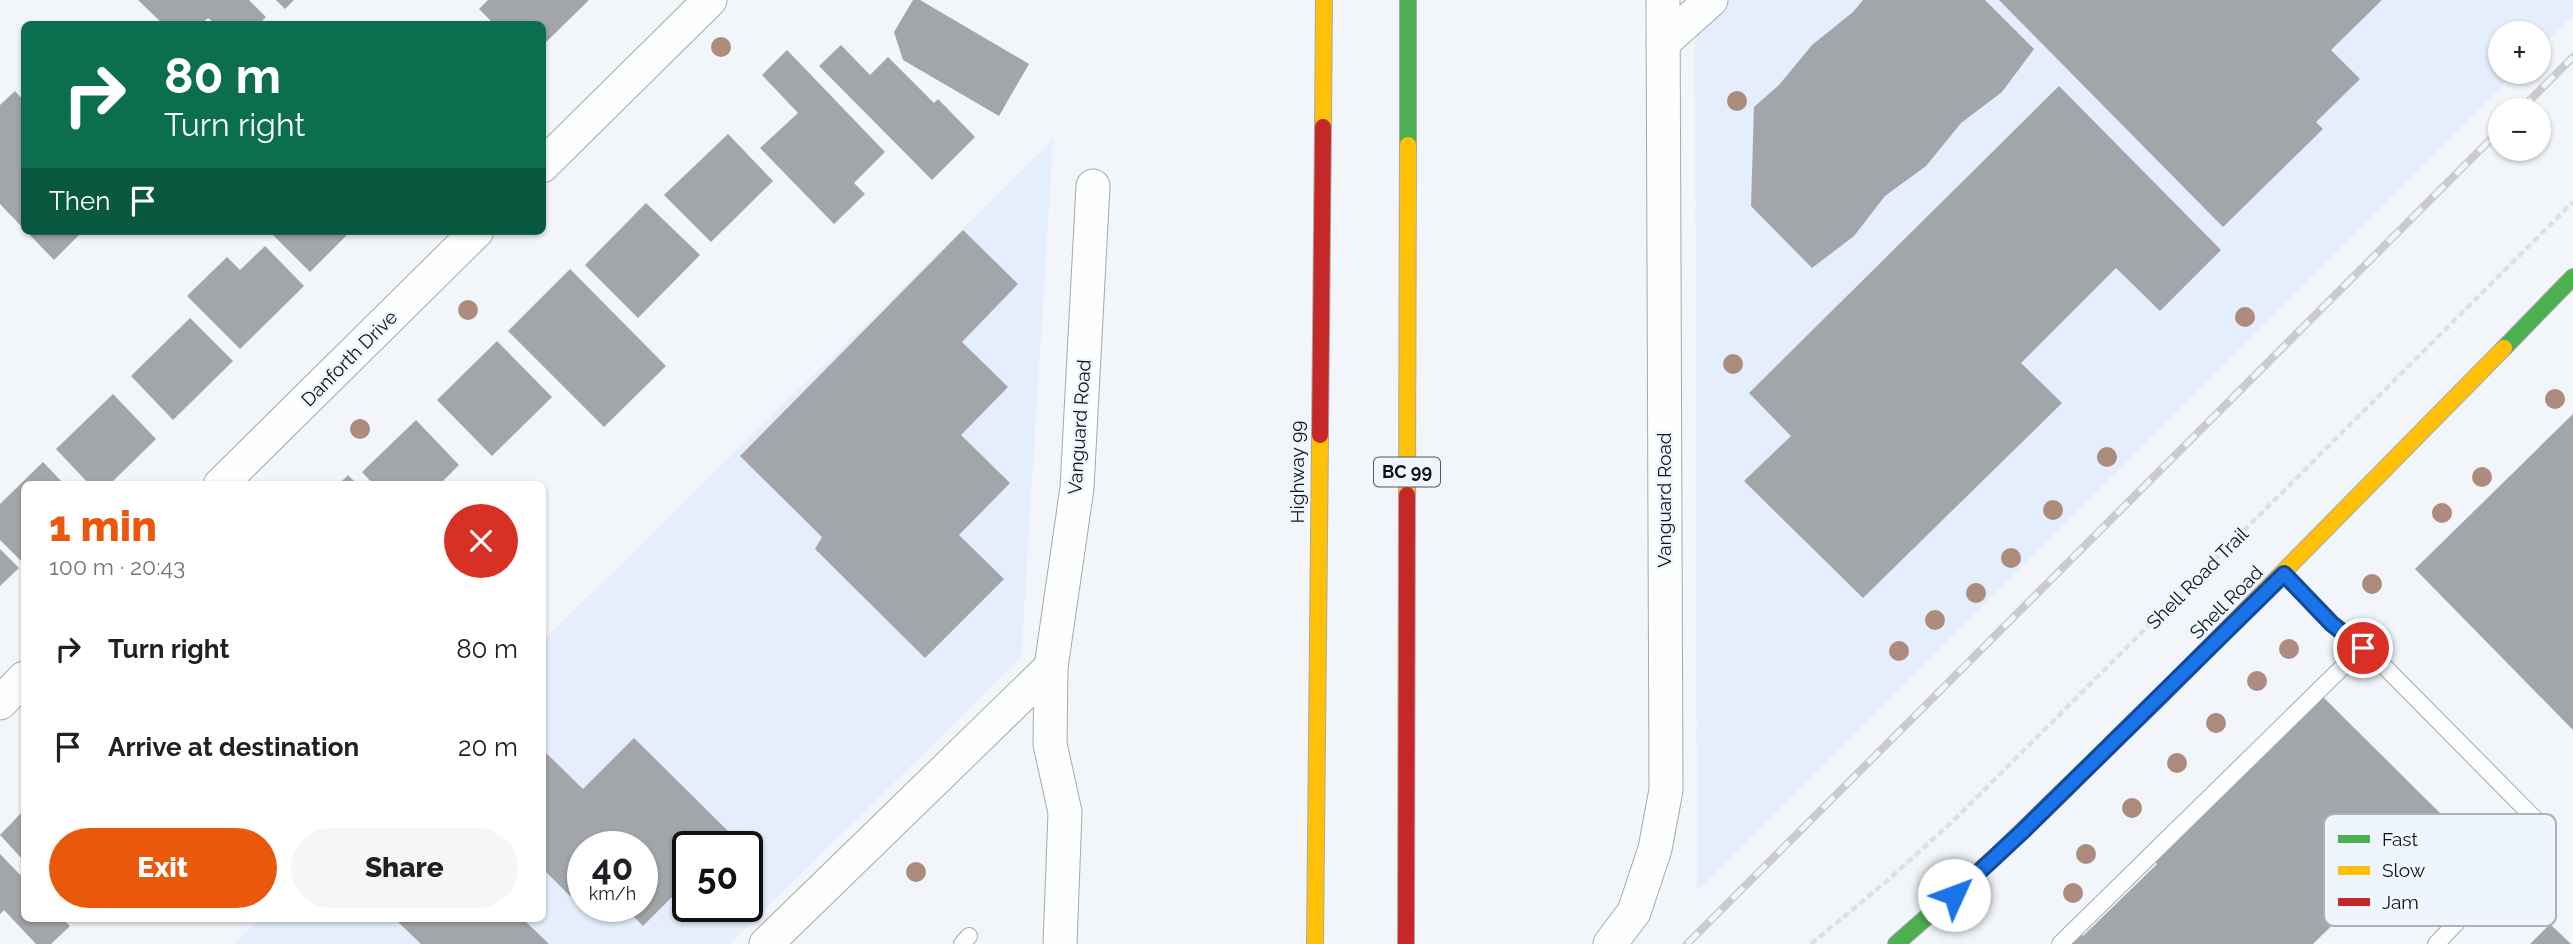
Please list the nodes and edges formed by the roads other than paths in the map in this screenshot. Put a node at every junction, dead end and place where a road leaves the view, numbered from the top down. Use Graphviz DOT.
graph roads {
  1 [pos="710,0"];
  2 [pos="1312,0"];
  3 [pos="1324,0"];
  4 [pos="1408,0"];
  5 [pos="1663,0"];
  6 [pos="1711,0"];
  7 [pos="1663,43"];
  8 [pos="546,162"];
  9 [pos="1093,186"];
  10 [pos="473,235"];
  11 [pos="1320,264"];
  12 [pos="2573,278"];
  13 [pos="224,481"];
  14 [pos="2284,574"];
  15 [pos="2363,648"];
  16 [pos="1051,667"];
  17 [pos="21,681"];
  18 [pos="0,703"];
  19 [pos="2530,814"];
  20 [pos="2453,926"];
  21 [pos="766,944"];
  22 [pos="1060,944"];
  23 [pos="1315,944"];
  24 [pos="1406,944"];
  25 [pos="1610,944"];
  26 [pos="1896,944"];
  27 [pos="2060,944"];
  28 [pos="2436,944"];
  1 -- 8 [label="street"];
  2 -- 11 [label="main road"];
  3 -- 11 [label="main road, Highway 99"];
  4 -- 24 [label="main road, BC 99"];
  5 -- 7 [label="street, Vanguard Road"];
  6 -- 7 [label="street"];
  7 -- 25 [label="street, Vanguard Road"];
  9 -- 16 [label="street, Vanguard Road"];
  10 -- 13 [label="street, Danforth Drive"];
  11 -- 23 [label="main road, Highway 99"];
  12 -- 14 [label="main road, Shell Road"];
  14 -- 15 [label="lane"];
  14 -- 26 [label="main road, Shell Road"];
  15 -- 19 [label="lane"];
  15 -- 27 [label="lane"];
  16 -- 21 [label="street"];
  16 -- 22 [label="street, Vanguard Road"];
  17 -- 18 [label="street"];
  20 -- 28 [label="lane"];
}
